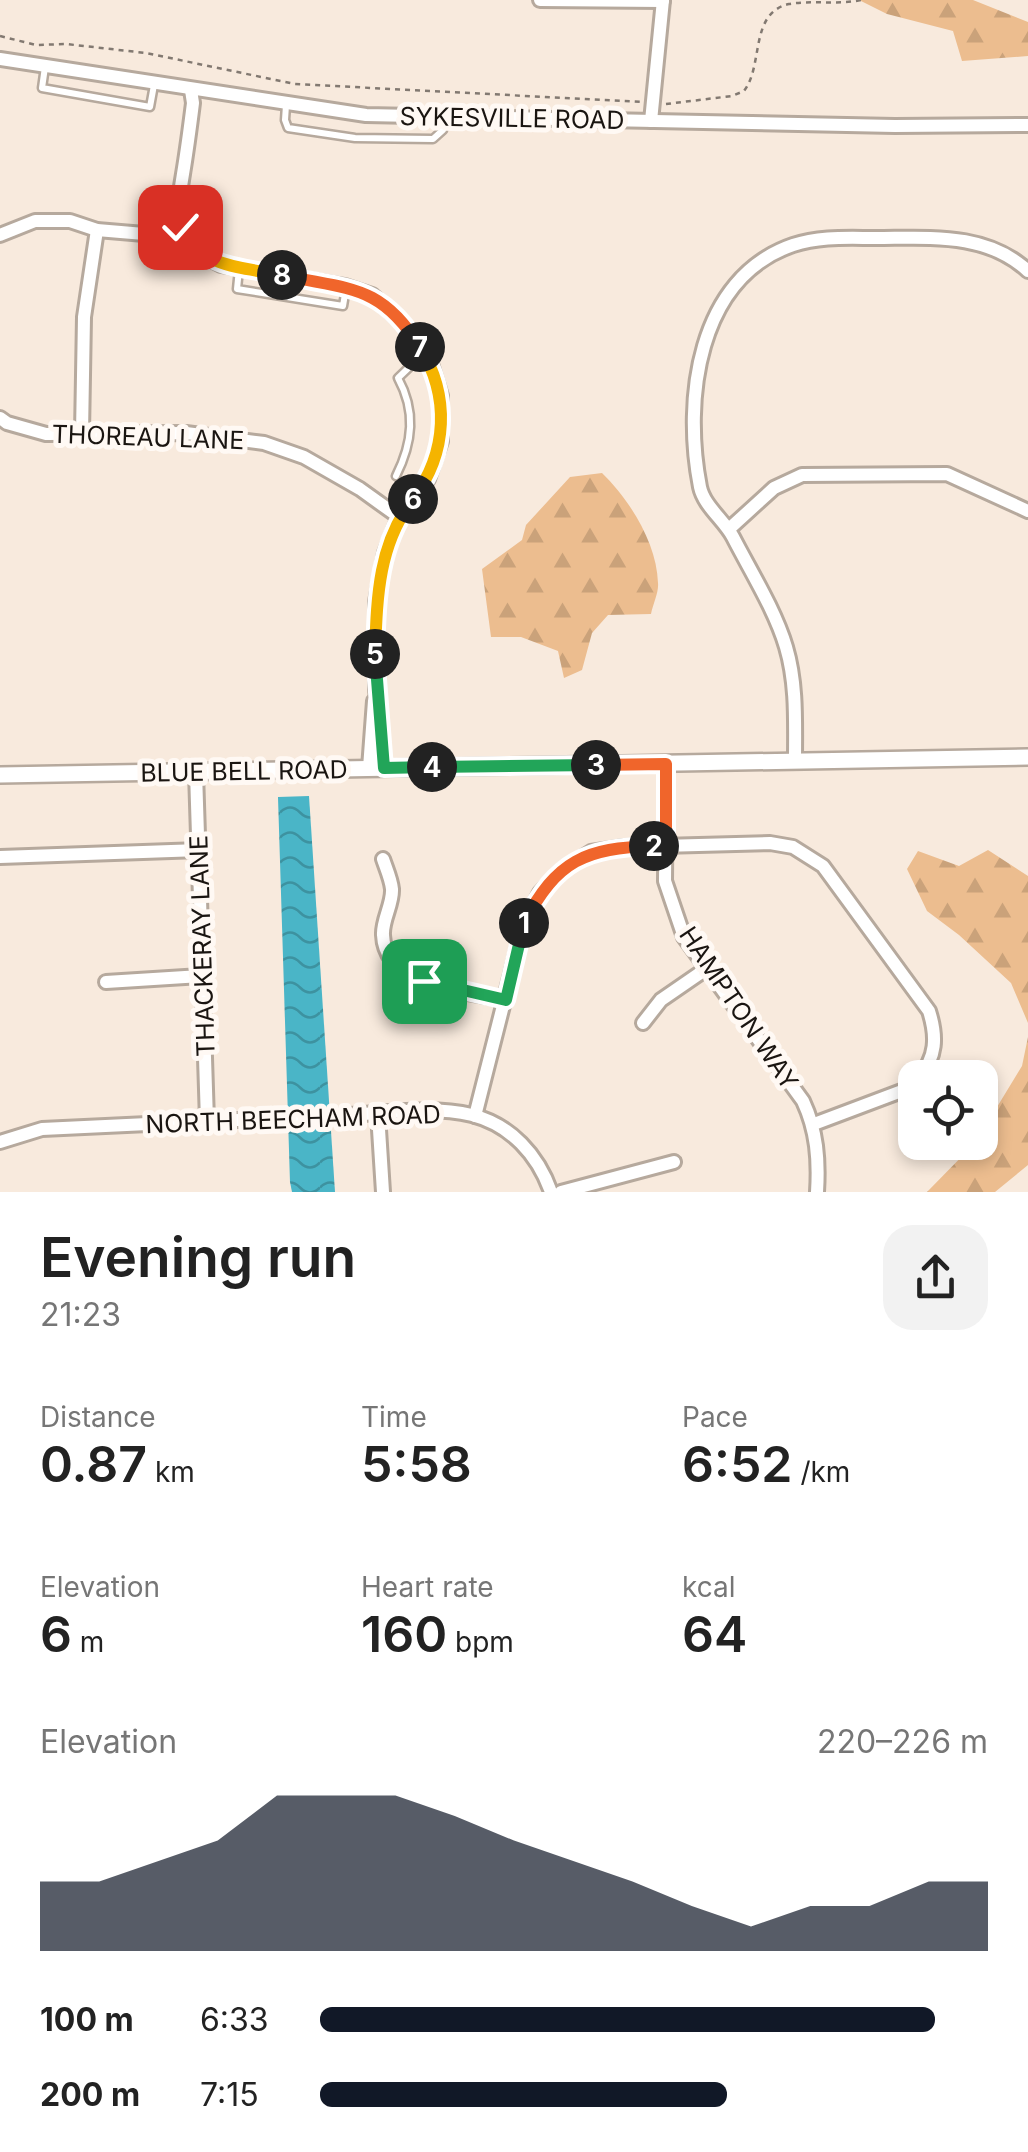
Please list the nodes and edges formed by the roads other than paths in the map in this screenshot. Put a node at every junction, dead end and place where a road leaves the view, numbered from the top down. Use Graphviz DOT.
graph roads {
  1 [pos="540,0"];
  2 [pos="663,1"];
  3 [pos="0,59"];
  4 [pos="46,66"];
  5 [pos="154,84"];
  6 [pos="191,90"];
  7 [pos="286,106"];
  8 [pos="445,116"];
  9 [pos="650,121"];
  10 [pos="1028,125"];
  11 [pos="180,227"];
  12 [pos="98,230"];
  13 [pos="0,235"];
  14 [pos="239,269"];
  15 [pos="1028,271"];
  16 [pos="346,286"];
  17 [pos="424,353"];
  18 [pos="0,418"];
  19 [pos="82,432"];
  20 [pos="396,476"];
  21 [pos="1028,511"];
  22 [pos="399,517"];
  23 [pos="728,529"];
  24 [pos="1028,757"];
  25 [pos="795,761"];
  26 [pos="666,764"];
  27 [pos="376,768"];
  28 [pos="196,772"];
  29 [pos="0,774"];
  30 [pos="666,845"];
  31 [pos="200,850"];
  32 [pos="0,857"];
  33 [pos="383,858"];
  34 [pos="706,969"];
  35 [pos="200,976"];
  36 [pos="106,982"];
  37 [pos="506,1000"];
  38 [pos="643,1023"];
  39 [pos="931,1060"];
  40 [pos="898,1092"];
  41 [pos="378,1114"];
  42 [pos="475,1116"];
  43 [pos="208,1120"];
  44 [pos="814,1124"];
  45 [pos="0,1142"];
  46 [pos="674,1162"];
  47 [pos="383,1192"];
  48 [pos="552,1192"];
  49 [pos="561,1192"];
  50 [pos="817,1192"];
  1 -- 2 [label="street"];
  2 -- 9 [label="street"];
  3 -- 4 [label="street, SYKESVILLE ROAD"];
  4 -- 5 [label="street, SYKESVILLE ROAD"];
  4 -- 5 [label="lane"];
  5 -- 6 [label="street, SYKESVILLE ROAD"];
  6 -- 7 [label="street, SYKESVILLE ROAD"];
  6 -- 11 [label="street"];
  7 -- 8 [label="street, SYKESVILLE ROAD"];
  7 -- 8 [label="lane"];
  8 -- 9 [label="street, SYKESVILLE ROAD"];
  9 -- 10 [label="street, SYKESVILLE ROAD"];
  11 -- 12 [label="street"];
  11 -- 14 [label="street"];
  12 -- 13 [label="street"];
  12 -- 19 [label="street"];
  14 -- 16 [label="street"];
  14 -- 16 [label="lane"];
  15 -- 23 [label="street"];
  16 -- 17 [label="street"];
  17 -- 20 [label="lane"];
  17 -- 22 [label="street"];
  18 -- 19 [label="street, THOREAU LANE"];
  19 -- 22 [label="street, THOREAU LANE"];
  21 -- 23 [label="street"];
  22 -- 27 [label="street"];
  23 -- 25 [label="street"];
  24 -- 25 [label="street, BLUE BELL ROAD"];
  25 -- 26 [label="street, BLUE BELL ROAD"];
  26 -- 27 [label="street, BLUE BELL ROAD"];
  26 -- 30 [label="street, HAMPTON WAY"];
  27 -- 28 [label="street, BLUE BELL ROAD"];
  28 -- 29 [label="street, BLUE BELL ROAD"];
  28 -- 31 [label="street, THACKERAY LANE"];
  30 -- 34 [label="street, HAMPTON WAY"];
  30 -- 37 [label="street"];
  30 -- 39 [label="street"];
  31 -- 32 [label="street"];
  31 -- 35 [label="street, THACKERAY LANE"];
  33 -- 37 [label="street"];
  34 -- 38 [label="street"];
  34 -- 44 [label="street, HAMPTON WAY"];
  35 -- 36 [label="street"];
  35 -- 43 [label="street, THACKERAY LANE"];
  37 -- 42 [label="street"];
  40 -- 44 [label="street"];
  41 -- 42 [label="street, NORTH BEECHAM ROAD"];
  41 -- 43 [label="street, NORTH BEECHAM ROAD"];
  41 -- 47 [label="street"];
  42 -- 48 [label="street, NORTH BEECHAM ROAD"];
  43 -- 45 [label="street, NORTH BEECHAM ROAD"];
  44 -- 50 [label="street, HAMPTON WAY"];
  46 -- 49 [label="street"];
}
